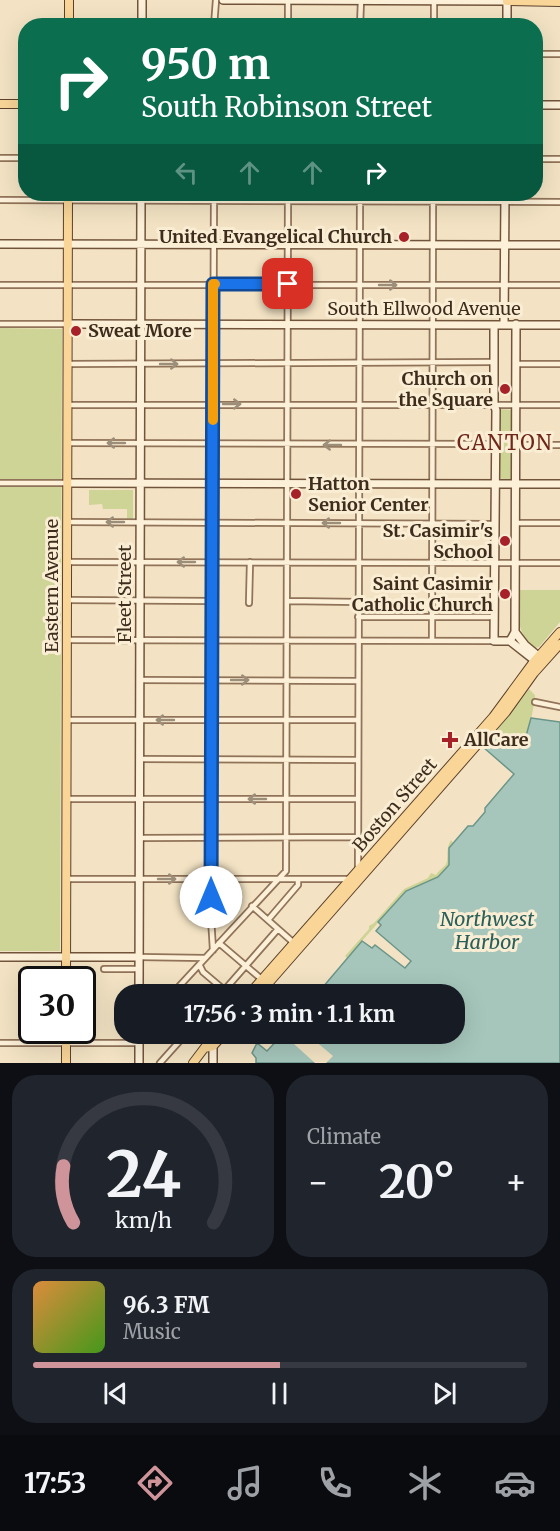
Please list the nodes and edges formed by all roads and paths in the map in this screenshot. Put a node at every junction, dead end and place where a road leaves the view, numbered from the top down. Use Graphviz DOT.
graph roads {
  1 [pos="69,0"];
  2 [pos="142,0"];
  3 [pos="216,0"];
  4 [pos="223,0"];
  5 [pos="288,0"];
  6 [pos="360,0"];
  7 [pos="507,0"];
  8 [pos="434,1"];
  9 [pos="560,2"];
  10 [pos="69,18"];
  11 [pos="142,18"];
  12 [pos="215,18"];
  13 [pos="288,18"];
  14 [pos="360,18"];
  15 [pos="434,18"];
  16 [pos="507,18"];
  17 [pos="543,54"];
  18 [pos="560,54"];
  19 [pos="0,104"];
  20 [pos="18,104"];
  21 [pos="543,105"];
  22 [pos="560,105"];
  23 [pos="18,158"];
  24 [pos="0,159"];
  25 [pos="543,159"];
  26 [pos="560,159"];
  27 [pos="18,199"];
  28 [pos="0,200"];
  29 [pos="68,201"];
  30 [pos="141,201"];
  31 [pos="214,201"];
  32 [pos="288,201"];
  33 [pos="360,201"];
  34 [pos="452,201"];
  35 [pos="505,201"];
  36 [pos="543,201"];
  37 [pos="434,202"];
  38 [pos="560,202"];
  39 [pos="0,244"];
  40 [pos="68,244"];
  41 [pos="141,244"];
  42 [pos="214,244"];
  43 [pos="288,244"];
  44 [pos="360,244"];
  45 [pos="433,245"];
  46 [pos="505,245"];
  47 [pos="560,245"];
  48 [pos="213,284"];
  49 [pos="288,284"];
  50 [pos="0,285"];
  51 [pos="68,285"];
  52 [pos="141,285"];
  53 [pos="360,285"];
  54 [pos="433,285"];
  55 [pos="505,285"];
  56 [pos="560,285"];
  57 [pos="0,324"];
  58 [pos="69,324"];
  59 [pos="141,324"];
  60 [pos="213,324"];
  61 [pos="288,324"];
  62 [pos="360,324"];
  63 [pos="504,324"];
  64 [pos="516,324"];
  65 [pos="433,325"];
  66 [pos="494,325"];
  67 [pos="560,325"];
  68 [pos="288,363"];
  69 [pos="360,363"];
  70 [pos="433,363"];
  71 [pos="494,363"];
  72 [pos="68,364"];
  73 [pos="141,364"];
  74 [pos="213,364"];
  75 [pos="516,364"];
  76 [pos="560,364"];
  77 [pos="141,404"];
  78 [pos="213,404"];
  79 [pos="287,404"];
  80 [pos="360,404"];
  81 [pos="68,405"];
  82 [pos="433,405"];
  83 [pos="494,405"];
  84 [pos="516,405"];
  85 [pos="560,405"];
  86 [pos="68,443"];
  87 [pos="141,443"];
  88 [pos="496,444"];
  89 [pos="213,445"];
  90 [pos="287,445"];
  91 [pos="359,445"];
  92 [pos="432,445"];
  93 [pos="516,445"];
  94 [pos="560,445"];
  95 [pos="0,483"];
  96 [pos="68,483"];
  97 [pos="212,483"];
  98 [pos="287,483"];
  99 [pos="141,484"];
  100 [pos="359,484"];
  101 [pos="432,484"];
  102 [pos="494,484"];
  103 [pos="515,484"];
  104 [pos="560,484"];
  105 [pos="68,522"];
  106 [pos="141,522"];
  107 [pos="212,523"];
  108 [pos="287,523"];
  109 [pos="359,523"];
  110 [pos="515,523"];
  111 [pos="560,523"];
  112 [pos="432,524"];
  113 [pos="494,524"];
  114 [pos="68,562"];
  115 [pos="140,562"];
  116 [pos="212,562"];
  117 [pos="250,562"];
  118 [pos="287,563"];
  119 [pos="359,563"];
  120 [pos="432,563"];
  121 [pos="494,563"];
  122 [pos="515,563"];
  123 [pos="560,563"];
  124 [pos="67,600"];
  125 [pos="140,601"];
  126 [pos="212,601"];
  127 [pos="287,601"];
  128 [pos="358,602"];
  129 [pos="249,603"];
  130 [pos="494,617"];
  131 [pos="358,618"];
  132 [pos="432,618"];
  133 [pos="515,632"];
  134 [pos="560,632"];
  135 [pos="67,640"];
  136 [pos="140,640"];
  137 [pos="212,640"];
  138 [pos="286,641"];
  139 [pos="358,641"];
  140 [pos="432,641"];
  141 [pos="494,641"];
  142 [pos="510,641"];
  143 [pos="560,644"];
  144 [pos="540,661"];
  145 [pos="140,680"];
  146 [pos="212,680"];
  147 [pos="286,681"];
  148 [pos="358,681"];
  149 [pos="535,702"];
  150 [pos="560,707"];
  151 [pos="67,720"];
  152 [pos="140,720"];
  153 [pos="212,720"];
  154 [pos="286,720"];
  155 [pos="357,720"];
  156 [pos="140,759"];
  157 [pos="212,759"];
  158 [pos="286,759"];
  159 [pos="358,760"];
  160 [pos="67,799"];
  161 [pos="140,799"];
  162 [pos="212,799"];
  163 [pos="286,799"];
  164 [pos="358,799"];
  165 [pos="358,837"];
  166 [pos="140,838"];
  167 [pos="211,838"];
  168 [pos="286,838"];
  169 [pos="358,870"];
  170 [pos="66,879"];
  171 [pos="140,879"];
  172 [pos="211,879"];
  173 [pos="278,879"];
  174 [pos="298,879"];
  175 [pos="350,879"];
  176 [pos="360,880"];
  177 [pos="252,906"];
  178 [pos="268,920"];
  179 [pos="278,929"];
  180 [pos="219,943"];
  181 [pos="297,945"];
  182 [pos="213,950"];
  183 [pos="0,957"];
  184 [pos="66,957"];
  185 [pos="139,957"];
  186 [pos="206,958"];
  187 [pos="66,966"];
  188 [pos="200,966"];
  189 [pos="246,966"];
  190 [pos="104,969"];
  191 [pos="139,969"];
  192 [pos="265,982"];
  193 [pos="139,984"];
  194 [pos="182,984"];
  195 [pos="215,984"];
  196 [pos="230,984"];
  197 [pos="262,984"];
  198 [pos="267,984"];
  199 [pos="0,1043"];
  200 [pos="18,1043"];
  201 [pos="96,1043"];
  202 [pos="114,1043"];
  203 [pos="66,1044"];
  204 [pos="139,1044"];
  205 [pos="177,1044"];
  206 [pos="209,1045"];
  207 [pos="66,1063"];
  208 [pos="139,1063"];
  209 [pos="160,1063"];
  210 [pos="193,1063"];
  211 [pos="213,1063"];
  1 -- 10 [label="main road"];
  2 -- 11 [label="street"];
  3 -- 12 [label="street"];
  4 -- 5 [label="street"];
  5 -- 6 [label="street"];
  5 -- 13 [label="street"];
  6 -- 8 [label="street"];
  6 -- 14 [label="street"];
  7 -- 8 [label="street"];
  7 -- 9 [label="main road"];
  7 -- 16 [label="street"];
  8 -- 15 [label="street"];
  17 -- 18 [label="street"];
  19 -- 20 [label="main road"];
  21 -- 22 [label="street"];
  23 -- 24 [label="street"];
  25 -- 26 [label="street"];
  27 -- 28 [label="street"];
  29 -- 40 [label="main road, Eastern Avenue"];
  30 -- 41 [label="street, Fleet Street"];
  31 -- 32 [label="street"];
  31 -- 42 [label="street"];
  32 -- 33 [label="street"];
  32 -- 43 [label="street"];
  33 -- 37 [label="street"];
  33 -- 44 [label="street"];
  34 -- 37 [label="street"];
  35 -- 46 [label="street"];
  36 -- 38 [label="street"];
  37 -- 45 [label="street"];
  39 -- 40 [label="street"];
  40 -- 41 [label="street"];
  40 -- 51 [label="main road, Eastern Avenue"];
  41 -- 42 [label="street"];
  41 -- 52 [label="street, Fleet Street"];
  42 -- 43 [label="street"];
  42 -- 48 [label="street"];
  43 -- 44 [label="street"];
  43 -- 49 [label="street"];
  44 -- 45 [label="street"];
  44 -- 53 [label="street"];
  45 -- 46 [label="street"];
  45 -- 54 [label="street"];
  46 -- 47 [label="street"];
  46 -- 55 [label="street"];
  48 -- 49 [label="street"];
  48 -- 52 [label="street"];
  48 -- 60 [label="street"];
  49 -- 53 [label="street"];
  49 -- 61 [label="street"];
  50 -- 51 [label="street"];
  51 -- 52 [label="street"];
  51 -- 58 [label="main road, Eastern Avenue"];
  52 -- 59 [label="street, Fleet Street"];
  53 -- 54 [label="street, one-way"];
  53 -- 62 [label="street"];
  54 -- 55 [label="street"];
  54 -- 65 [label="street"];
  55 -- 56 [label="street"];
  55 -- 63 [label="street"];
  57 -- 58 [label="street, South Ellwood Avenue"];
  58 -- 59 [label="street, South Ellwood Avenue"];
  58 -- 72 [label="main road, Eastern Avenue"];
  59 -- 60 [label="street, South Ellwood Avenue"];
  59 -- 73 [label="street, Fleet Street"];
  60 -- 61 [label="street, South Ellwood Avenue"];
  60 -- 74 [label="street"];
  61 -- 62 [label="street, South Ellwood Avenue"];
  61 -- 68 [label="street"];
  62 -- 65 [label="street, South Ellwood Avenue"];
  62 -- 69 [label="street"];
  63 -- 64 [label="street, South Ellwood Avenue"];
  63 -- 66 [label="street, South Ellwood Avenue"];
  64 -- 67 [label="street, South Ellwood Avenue"];
  64 -- 75 [label="street"];
  65 -- 66 [label="street, South Ellwood Avenue"];
  65 -- 70 [label="street"];
  66 -- 71 [label="street"];
  68 -- 69 [label="street"];
  68 -- 74 [label="street"];
  68 -- 79 [label="street"];
  69 -- 70 [label="street"];
  69 -- 80 [label="street"];
  70 -- 71 [label="street"];
  70 -- 82 [label="street"];
  71 -- 83 [label="street"];
  72 -- 73 [label="street"];
  72 -- 81 [label="main road, Eastern Avenue"];
  73 -- 74 [label="street, one-way"];
  73 -- 77 [label="street, Fleet Street"];
  74 -- 78 [label="street"];
  75 -- 76 [label="street"];
  75 -- 84 [label="street"];
  77 -- 78 [label="street"];
  77 -- 81 [label="street"];
  77 -- 87 [label="street, Fleet Street"];
  78 -- 79 [label="street, one-way"];
  78 -- 89 [label="street"];
  79 -- 80 [label="street"];
  79 -- 90 [label="street"];
  80 -- 82 [label="street"];
  80 -- 91 [label="street"];
  81 -- 86 [label="main road, Eastern Avenue"];
  82 -- 83 [label="street"];
  82 -- 92 [label="street"];
  83 -- 84 [label="street"];
  83 -- 88 [label="street"];
  84 -- 85 [label="street"];
  84 -- 93 [label="street"];
  87 -- 86 [label="street, one-way"];
  86 -- 96 [label="main road, Eastern Avenue"];
  87 -- 89 [label="street"];
  87 -- 99 [label="street, Fleet Street"];
  88 -- 92 [label="street"];
  88 -- 102 [label="street"];
  89 -- 90 [label="street"];
  89 -- 97 [label="street"];
  91 -- 90 [label="street, one-way"];
  90 -- 98 [label="street"];
  91 -- 92 [label="street"];
  91 -- 100 [label="street"];
  92 -- 101 [label="street"];
  93 -- 94 [label="street"];
  93 -- 103 [label="street"];
  95 -- 96 [label="street"];
  96 -- 99 [label="street"];
  96 -- 105 [label="main road, Eastern Avenue"];
  97 -- 98 [label="street"];
  97 -- 99 [label="street"];
  97 -- 107 [label="street"];
  98 -- 100 [label="street"];
  98 -- 108 [label="street"];
  99 -- 106 [label="street, Fleet Street"];
  100 -- 101 [label="street"];
  100 -- 109 [label="street"];
  101 -- 102 [label="street"];
  101 -- 112 [label="street"];
  102 -- 103 [label="street"];
  102 -- 113 [label="street"];
  103 -- 104 [label="street"];
  103 -- 110 [label="street"];
  106 -- 105 [label="street, one-way"];
  105 -- 114 [label="main road, Eastern Avenue"];
  106 -- 107 [label="street"];
  106 -- 115 [label="street, Fleet Street"];
  107 -- 108 [label="street"];
  107 -- 116 [label="street"];
  109 -- 108 [label="street, one-way"];
  108 -- 118 [label="street"];
  109 -- 112 [label="street"];
  109 -- 119 [label="street"];
  110 -- 111 [label="street"];
  110 -- 122 [label="street"];
  112 -- 113 [label="street"];
  112 -- 120 [label="street"];
  113 -- 121 [label="street"];
  114 -- 115 [label="street"];
  114 -- 124 [label="main road, Eastern Avenue"];
  116 -- 115 [label="street, one-way"];
  115 -- 125 [label="street, Fleet Street"];
  116 -- 117 [label="street"];
  116 -- 126 [label="street"];
  117 -- 118 [label="street"];
  117 -- 129 [label="street"];
  118 -- 119 [label="street"];
  118 -- 127 [label="street"];
  119 -- 120 [label="street"];
  119 -- 128 [label="street"];
  120 -- 121 [label="street"];
  120 -- 132 [label="street"];
  121 -- 122 [label="street"];
  121 -- 130 [label="street"];
  122 -- 123 [label="street"];
  122 -- 133 [label="street"];
  124 -- 125 [label="street"];
  124 -- 135 [label="main road, Eastern Avenue"];
  125 -- 126 [label="street"];
  125 -- 136 [label="street, Fleet Street"];
  126 -- 137 [label="street"];
  127 -- 128 [label="street"];
  127 -- 138 [label="street"];
  128 -- 131 [label="street"];
  130 -- 132 [label="street"];
  130 -- 141 [label="street"];
  131 -- 132 [label="street"];
  131 -- 139 [label="street"];
  132 -- 140 [label="street"];
  133 -- 142 [label="street"];
  133 -- 144 [label="street"];
  134 -- 144 [label="main road, Boston Street"];
  135 -- 136 [label="street"];
  135 -- 151 [label="main road, Eastern Avenue"];
  136 -- 137 [label="street"];
  136 -- 145 [label="street, Fleet Street"];
  137 -- 138 [label="street"];
  137 -- 146 [label="street"];
  138 -- 139 [label="street"];
  138 -- 147 [label="street"];
  139 -- 140 [label="street"];
  139 -- 148 [label="street"];
  140 -- 141 [label="street"];
  141 -- 142 [label="street"];
  142 -- 144 [label="street"];
  143 -- 144 [label="main road, Boston Street"];
  144 -- 169 [label="main road, Boston Street"];
  144 -- 176 [label="main road, Boston Street"];
  145 -- 146 [label="street"];
  145 -- 152 [label="street, Fleet Street"];
  146 -- 147 [label="street, one-way"];
  146 -- 153 [label="street"];
  147 -- 148 [label="street"];
  147 -- 154 [label="street"];
  148 -- 155 [label="street"];
  149 -- 150 [label="street"];
  151 -- 152 [label="street"];
  151 -- 160 [label="main road, Eastern Avenue"];
  153 -- 152 [label="street, one-way"];
  152 -- 156 [label="street, Fleet Street"];
  153 -- 154 [label="street"];
  153 -- 157 [label="street"];
  154 -- 155 [label="street"];
  154 -- 158 [label="street"];
  155 -- 159 [label="street"];
  156 -- 157 [label="street"];
  156 -- 161 [label="street, Fleet Street"];
  157 -- 158 [label="street"];
  157 -- 162 [label="street"];
  158 -- 159 [label="street"];
  158 -- 163 [label="street"];
  159 -- 164 [label="street"];
  160 -- 161 [label="street"];
  160 -- 170 [label="main road, Eastern Avenue"];
  161 -- 162 [label="street"];
  161 -- 166 [label="street, Fleet Street"];
  163 -- 162 [label="street, one-way"];
  162 -- 167 [label="street"];
  163 -- 164 [label="street"];
  163 -- 168 [label="street"];
  164 -- 165 [label="street"];
  165 -- 168 [label="street"];
  165 -- 169 [label="street"];
  166 -- 167 [label="street"];
  166 -- 171 [label="street, Fleet Street"];
  167 -- 168 [label="street"];
  167 -- 172 [label="street"];
  168 -- 173 [label="street"];
  169 -- 175 [label="main road, Boston Street"];
  169 -- 176 [label="street"];
  170 -- 171 [label="street"];
  170 -- 184 [label="main road, Eastern Avenue"];
  171 -- 172 [label="street, one-way"];
  171 -- 185 [label="street, Fleet Street"];
  172 -- 173 [label="street"];
  172 -- 182 [label="street"];
  173 -- 174 [label="street"];
  173 -- 177 [label="street"];
  174 -- 175 [label="street"];
  174 -- 178 [label="street"];
  175 -- 176 [label="street"];
  175 -- 181 [label="main road, Boston Street"];
  176 -- 181 [label="main road, Boston Street"];
  177 -- 178 [label="street"];
  177 -- 180 [label="street"];
  178 -- 179 [label="street"];
  179 -- 181 [label="street"];
  179 -- 189 [label="street"];
  180 -- 182 [label="street"];
  180 -- 189 [label="street"];
  181 -- 192 [label="main road, Boston Street"];
  182 -- 186 [label="street"];
  183 -- 184 [label="street"];
  184 -- 185 [label="street"];
  184 -- 187 [label="main road, Eastern Avenue"];
  185 -- 186 [label="street"];
  185 -- 191 [label="street, Fleet Street"];
  186 -- 188 [label="street"];
  188 -- 194 [label="street"];
  188 -- 195 [label="street"];
  189 -- 192 [label="street"];
  189 -- 196 [label="street"];
  190 -- 191 [label="street"];
  191 -- 193 [label="street, Fleet Street"];
  192 -- 197 [label="main road, Boston Street"];
  192 -- 198 [label="street"];
  199 -- 200 [label="street"];
  201 -- 202 [label="street"];
  203 -- 207 [label="main road"];
  204 -- 208 [label="street"];
  205 -- 209 [label="street"];
  206 -- 210 [label="main road"];
  206 -- 211 [label="street"];
}
